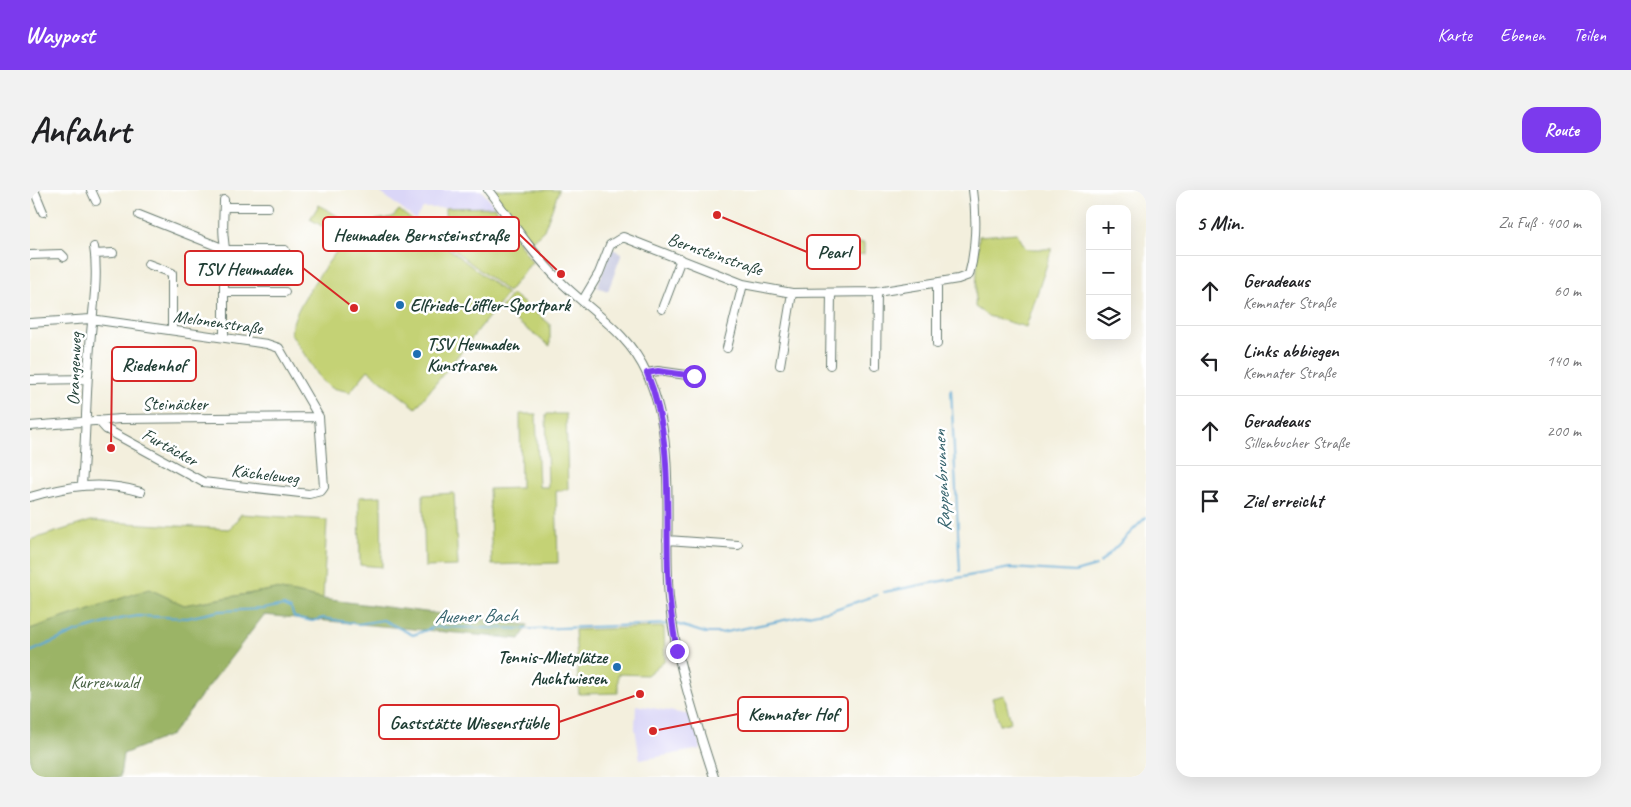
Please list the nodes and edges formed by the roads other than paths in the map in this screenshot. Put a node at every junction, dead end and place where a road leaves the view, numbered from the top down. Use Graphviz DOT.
graph roads {
  1 [pos="34,190"];
  2 [pos="91,190"];
  3 [pos="488,190"];
  4 [pos="972,190"];
  5 [pos="96,201"];
  6 [pos="268,207"];
  7 [pos="43,212"];
  8 [pos="139,215"];
  9 [pos="227,250"];
  10 [pos="285,250"];
  11 [pos="112,253"];
  12 [pos="30,255"];
  13 [pos="64,257"];
  14 [pos="681,259"];
  15 [pos="148,264"];
  16 [pos="937,283"];
  17 [pos="743,284"];
  18 [pos="224,292"];
  19 [pos="285,292"];
  20 [pos="877,292"];
  21 [pos="792,293"];
  22 [pos="831,294"];
  23 [pos="583,300"];
  24 [pos="662,309"];
  25 [pos="91,319"];
  26 [pos="30,323"];
  27 [pos="172,330"];
  28 [pos="224,337"];
  29 [pos="937,344"];
  30 [pos="727,348"];
  31 [pos="780,364"];
  32 [pos="830,364"];
  33 [pos="876,366"];
  34 [pos="647,373"];
  35 [pos="701,377"];
  36 [pos="87,379"];
  37 [pos="30,380"];
  38 [pos="319,417"];
  39 [pos="98,420"];
  40 [pos="87,421"];
  41 [pos="30,426"];
  42 [pos="203,482"];
  43 [pos="82,484"];
  44 [pos="323,490"];
  45 [pos="141,492"];
  46 [pos="30,497"];
  47 [pos="667,540"];
  48 [pos="738,545"];
  49 [pos="714,777"];
  1 -- 7 [label="street"];
  2 -- 5 [label="street"];
  3 -- 23 [label="street"];
  4 -- 16 [label="street, Bernsteinstraße"];
  6 -- 9 [label="street"];
  8 -- 9 [label="street"];
  9 -- 10 [label="street"];
  9 -- 18 [label="street"];
  11 -- 25 [label="street, Orangenweg"];
  12 -- 13 [label="street"];
  14 -- 17 [label="street, Bernsteinstraße"];
  14 -- 23 [label="street, Bernsteinstraße"];
  14 -- 24 [label="street"];
  15 -- 27 [label="street"];
  16 -- 20 [label="street, Bernsteinstraße"];
  16 -- 29 [label="street"];
  17 -- 21 [label="street, Bernsteinstraße"];
  17 -- 30 [label="street"];
  18 -- 19 [label="street"];
  18 -- 28 [label="street"];
  20 -- 22 [label="street, Bernsteinstraße"];
  20 -- 33 [label="street"];
  21 -- 22 [label="street, Bernsteinstraße"];
  21 -- 31 [label="street"];
  22 -- 32 [label="street"];
  23 -- 34 [label="street"];
  25 -- 26 [label="street, Melonenstraße"];
  25 -- 27 [label="street, Melonenstraße"];
  25 -- 36 [label="street, Orangenweg"];
  27 -- 28 [label="street, Melonenstraße"];
  28 -- 38 [label="street, Melonenstraße"];
  34 -- 35 [label="street"];
  34 -- 47 [label="street"];
  36 -- 37 [label="street"];
  36 -- 40 [label="street, Orangenweg"];
  38 -- 39 [label="street, Steinäcker"];
  38 -- 44 [label="street, Melonenstraße"];
  39 -- 40 [label="street, Steinäcker"];
  39 -- 42 [label="street, Furtäcker"];
  40 -- 41 [label="street, Steinäcker"];
  40 -- 43 [label="street, Orangenweg"];
  42 -- 44 [label="street, Kächeleweg"];
  43 -- 45 [label="street"];
  43 -- 46 [label="street"];
  47 -- 48 [label="street"];
  47 -- 49 [label="street"];
}
